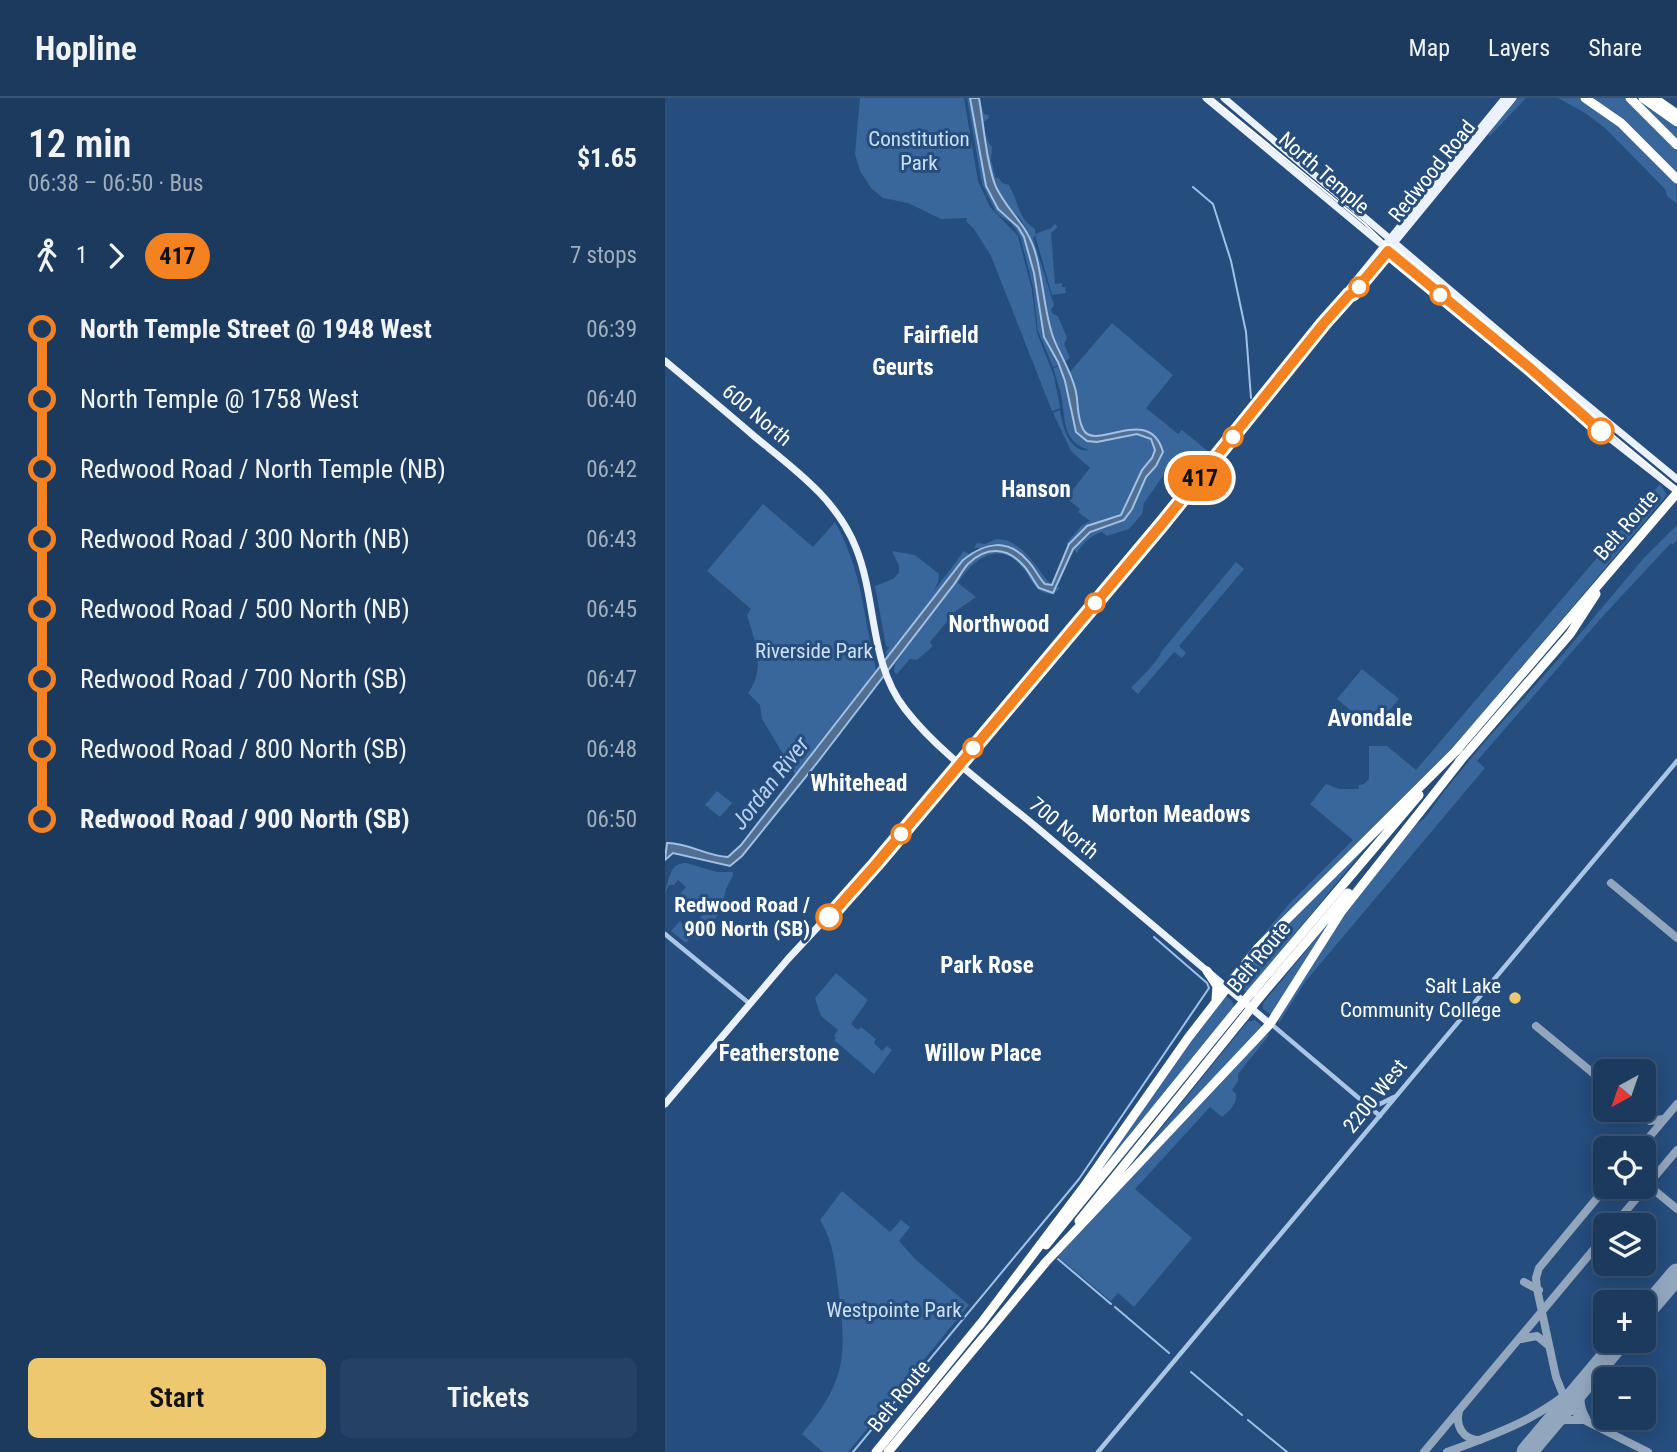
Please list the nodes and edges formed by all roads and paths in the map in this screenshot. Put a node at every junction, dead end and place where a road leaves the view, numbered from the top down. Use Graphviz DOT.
graph roads {
  1 [pos="1206,98"];
  2 [pos="1224,98"];
  3 [pos="1504,98"];
  4 [pos="1513,98"];
  5 [pos="1585,98"];
  6 [pos="1630,98"];
  7 [pos="1643,98"];
  8 [pos="1654,98"];
  9 [pos="1661,98"];
  10 [pos="1677,108"];
  11 [pos="1677,114"];
  12 [pos="1677,122"];
  13 [pos="1677,146"];
  14 [pos="1677,179"];
  15 [pos="1393,241"];
  16 [pos="1386,249"];
  17 [pos="665,361"];
  18 [pos="1677,479"];
  19 [pos="1675,497"];
  20 [pos="825,498"];
  21 [pos="1459,748"];
  22 [pos="1461,760"];
  23 [pos="1677,761"];
  24 [pos="961,763"];
  25 [pos="665,934"];
  26 [pos="1207,971"];
  27 [pos="1227,987"];
  28 [pos="1256,995"];
  29 [pos="750,1004"];
  30 [pos="1214,1004"];
  31 [pos="1240,1014"];
  32 [pos="1270,1024"];
  33 [pos="1399,1093"];
  34 [pos="1356,1096"];
  35 [pos="665,1104"];
  36 [pos="1380,1116"];
  37 [pos="1044,1265"];
  38 [pos="979,1326"];
  39 [pos="876,1452"];
  40 [pos="888,1452"];
  41 [pos="1098,1452"];
  1 -- 16 [label="main road, North Temple"];
  2 -- 15 [label="main road, North Temple"];
  3 -- 15 [label="main road, Redwood Road"];
  4 -- 15 [label="main road, Redwood Road"];
  5 -- 14 [label="highway"];
  6 -- 13 [label="highway"];
  7 -- 12 [label="highway"];
  8 -- 11 [label="highway"];
  9 -- 10 [label="highway"];
  15 -- 16 [label="main road, Redwood Road"];
  15 -- 18 [label="main road, North Temple"];
  16 -- 19 [label="main road, North Temple"];
  16 -- 24 [label="main road, Redwood Road"];
  17 -- 20 [label="main road, 600 North"];
  19 -- 21 [label="highway, Belt Route"];
  19 -- 22 [label="highway, Belt Route"];
  20 -- 24 [label="main road, 700 North"];
  21 -- 27 [label="highway"];
  21 -- 28 [label="highway, Belt Route"];
  22 -- 28 [label="highway, Belt Route"];
  22 -- 32 [label="highway"];
  23 -- 33 [label="street, 2200 West"];
  24 -- 26 [label="main road, 700 North"];
  24 -- 29 [label="main road, Redwood Road"];
  25 -- 29 [label="street"];
  26 -- 27 [label="main road, 700 North"];
  26 -- 30 [label="highway"];
  27 -- 30 [label="highway"];
  27 -- 32 [label="main road, 700 North"];
  28 -- 31 [label="highway, Belt Route, bridge"];
  29 -- 35 [label="main road, Redwood Road"];
  30 -- 38 [label="highway"];
  31 -- 37 [label="highway, Belt Route"];
  31 -- 38 [label="highway, Belt Route"];
  32 -- 34 [label="street, 700 North"];
  32 -- 37 [label="highway"];
  33 -- 34 [label="street"];
  33 -- 36 [label="street, 2200 West"];
  34 -- 36 [label="street, 700 North"];
  36 -- 41 [label="street, 2200 West"];
  37 -- 40 [label="highway, Belt Route"];
  38 -- 39 [label="highway, Belt Route"];
}
